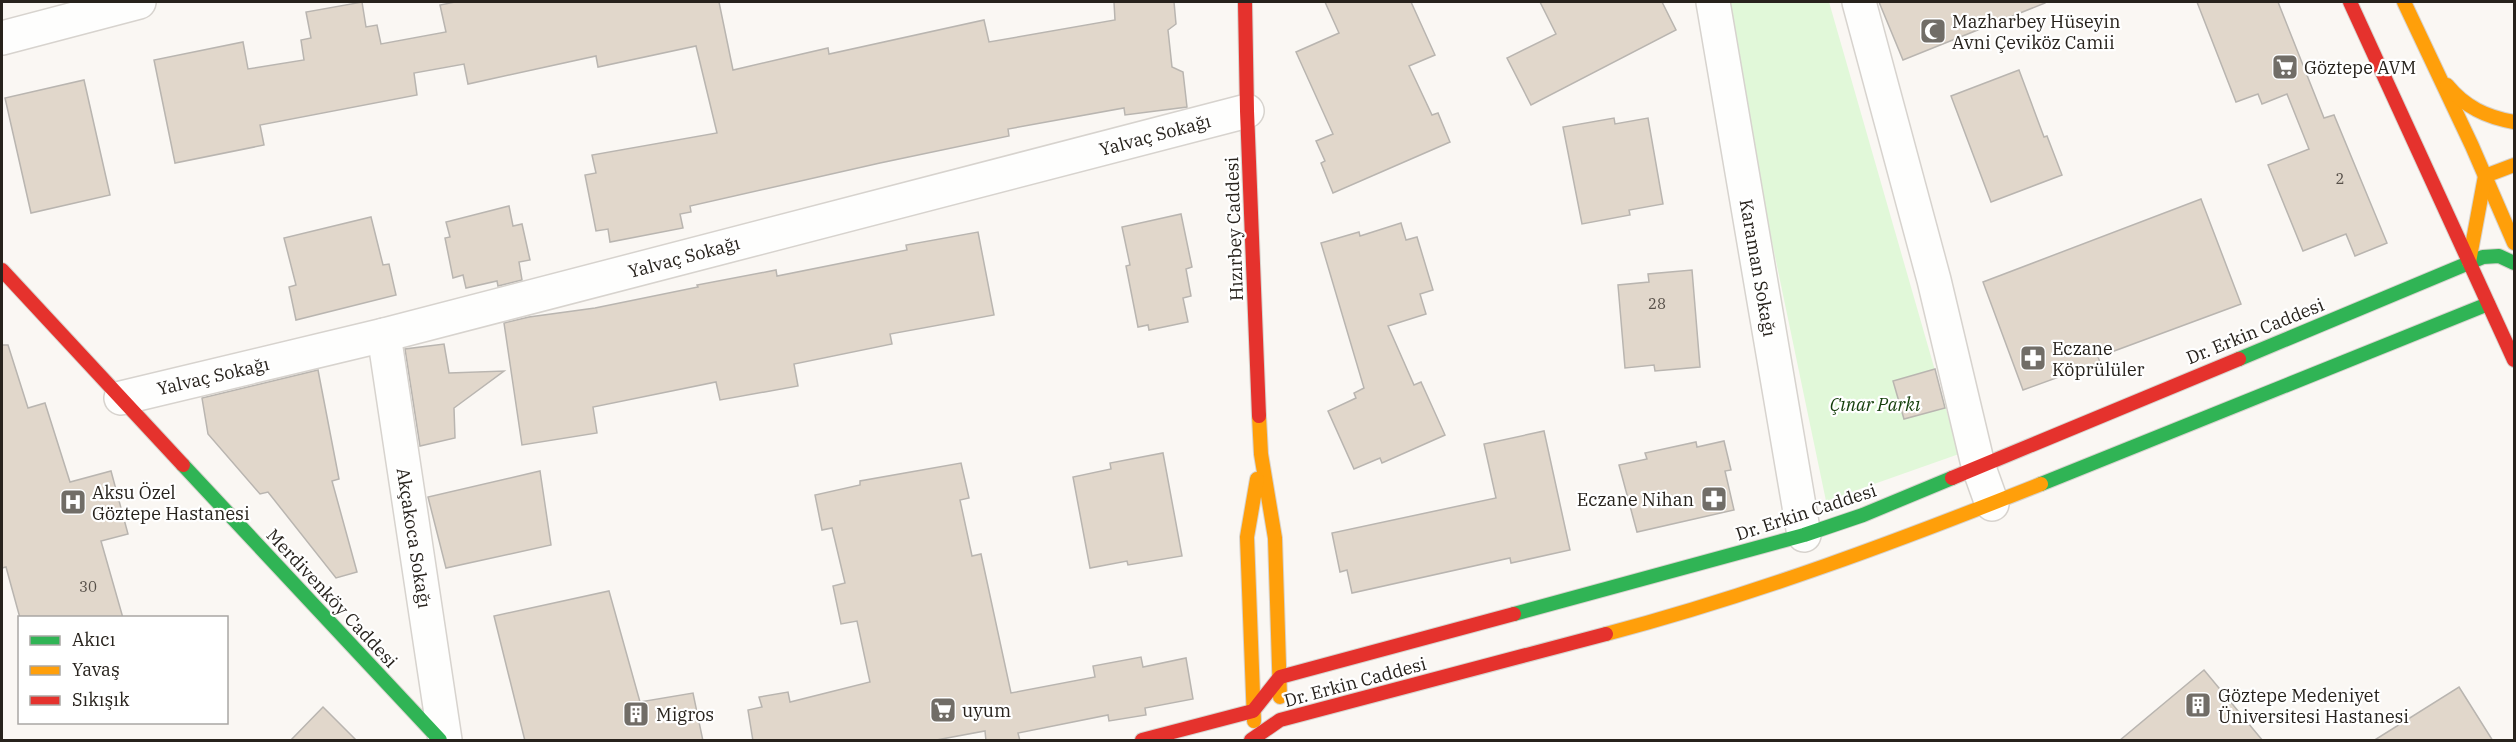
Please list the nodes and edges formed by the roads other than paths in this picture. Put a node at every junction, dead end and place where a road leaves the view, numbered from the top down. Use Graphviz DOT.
graph roads {
  1 [pos="139,2"];
  2 [pos="1245,2"];
  3 [pos="1713,2"];
  4 [pos="1859,2"];
  5 [pos="2350,2"];
  6 [pos="2404,2"];
  7 [pos="2,38"];
  8 [pos="2438,73"];
  9 [pos="1247,111"];
  10 [pos="2514,122"];
  11 [pos="2514,165"];
  12 [pos="2485,176"];
  13 [pos="2514,243"];
  14 [pos="2469,262"];
  15 [pos="2514,263"];
  16 [pos="2,270"];
  17 [pos="2488,304"];
  18 [pos="384,335"];
  19 [pos="2514,360"];
  20 [pos="121,398"];
  21 [pos="1261,454"];
  22 [pos="1978,465"];
  23 [pos="1992,504"];
  24 [pos="1804,535"];
  25 [pos="1280,677"];
  26 [pos="1253,711"];
  27 [pos="1280,720"];
  28 [pos="1254,740"];
  29 [pos="440,741"];
  30 [pos="445,741"];
  31 [pos="1142,741"];
  32 [pos="1282,741"];
  1 -- 7 [label="street"];
  2 -- 9 [label="street, Hızırbey Caddesi"];
  3 -- 24 [label="street, Karaman Sokağı"];
  4 -- 22 [label="street"];
  5 -- 14 [label="street"];
  6 -- 8 [label="street"];
  8 -- 10 [label="street"];
  8 -- 12 [label="street"];
  9 -- 18 [label="street, Yalvaç Sokağı"];
  9 -- 21 [label="street, Hızırbey Caddesi"];
  11 -- 12 [label="street"];
  12 -- 13 [label="street"];
  12 -- 14 [label="street"];
  14 -- 15 [label="street, Dr. Erkin Caddesi"];
  14 -- 17 [label="street"];
  14 -- 22 [label="street, Dr. Erkin Caddesi"];
  16 -- 20 [label="street, Merdivenköy Caddesi"];
  17 -- 19 [label="street"];
  17 -- 23 [label="street, Dr. Erkin Caddesi"];
  18 -- 20 [label="street, Yalvaç Sokağı"];
  18 -- 30 [label="street, Akçakoca Sokağı"];
  20 -- 29 [label="street, Merdivenköy Caddesi"];
  21 -- 25 [label="street, Hızırbey Caddesi"];
  21 -- 26 [label="street, Hızırbey Caddesi"];
  22 -- 23 [label="street"];
  22 -- 24 [label="street, Dr. Erkin Caddesi"];
  23 -- 27 [label="street, Dr. Erkin Caddesi"];
  24 -- 25 [label="street, Dr. Erkin Caddesi"];
  25 -- 26 [label="street, Dr. Erkin Caddesi"];
  25 -- 27 [label="street, Hızırbey Caddesi"];
  26 -- 28 [label="street, Hızırbey Caddesi"];
  26 -- 31 [label="street"];
  27 -- 28 [label="street, Dr. Erkin Caddesi"];
  27 -- 32 [label="street, Hızırbey Caddesi"];
}
